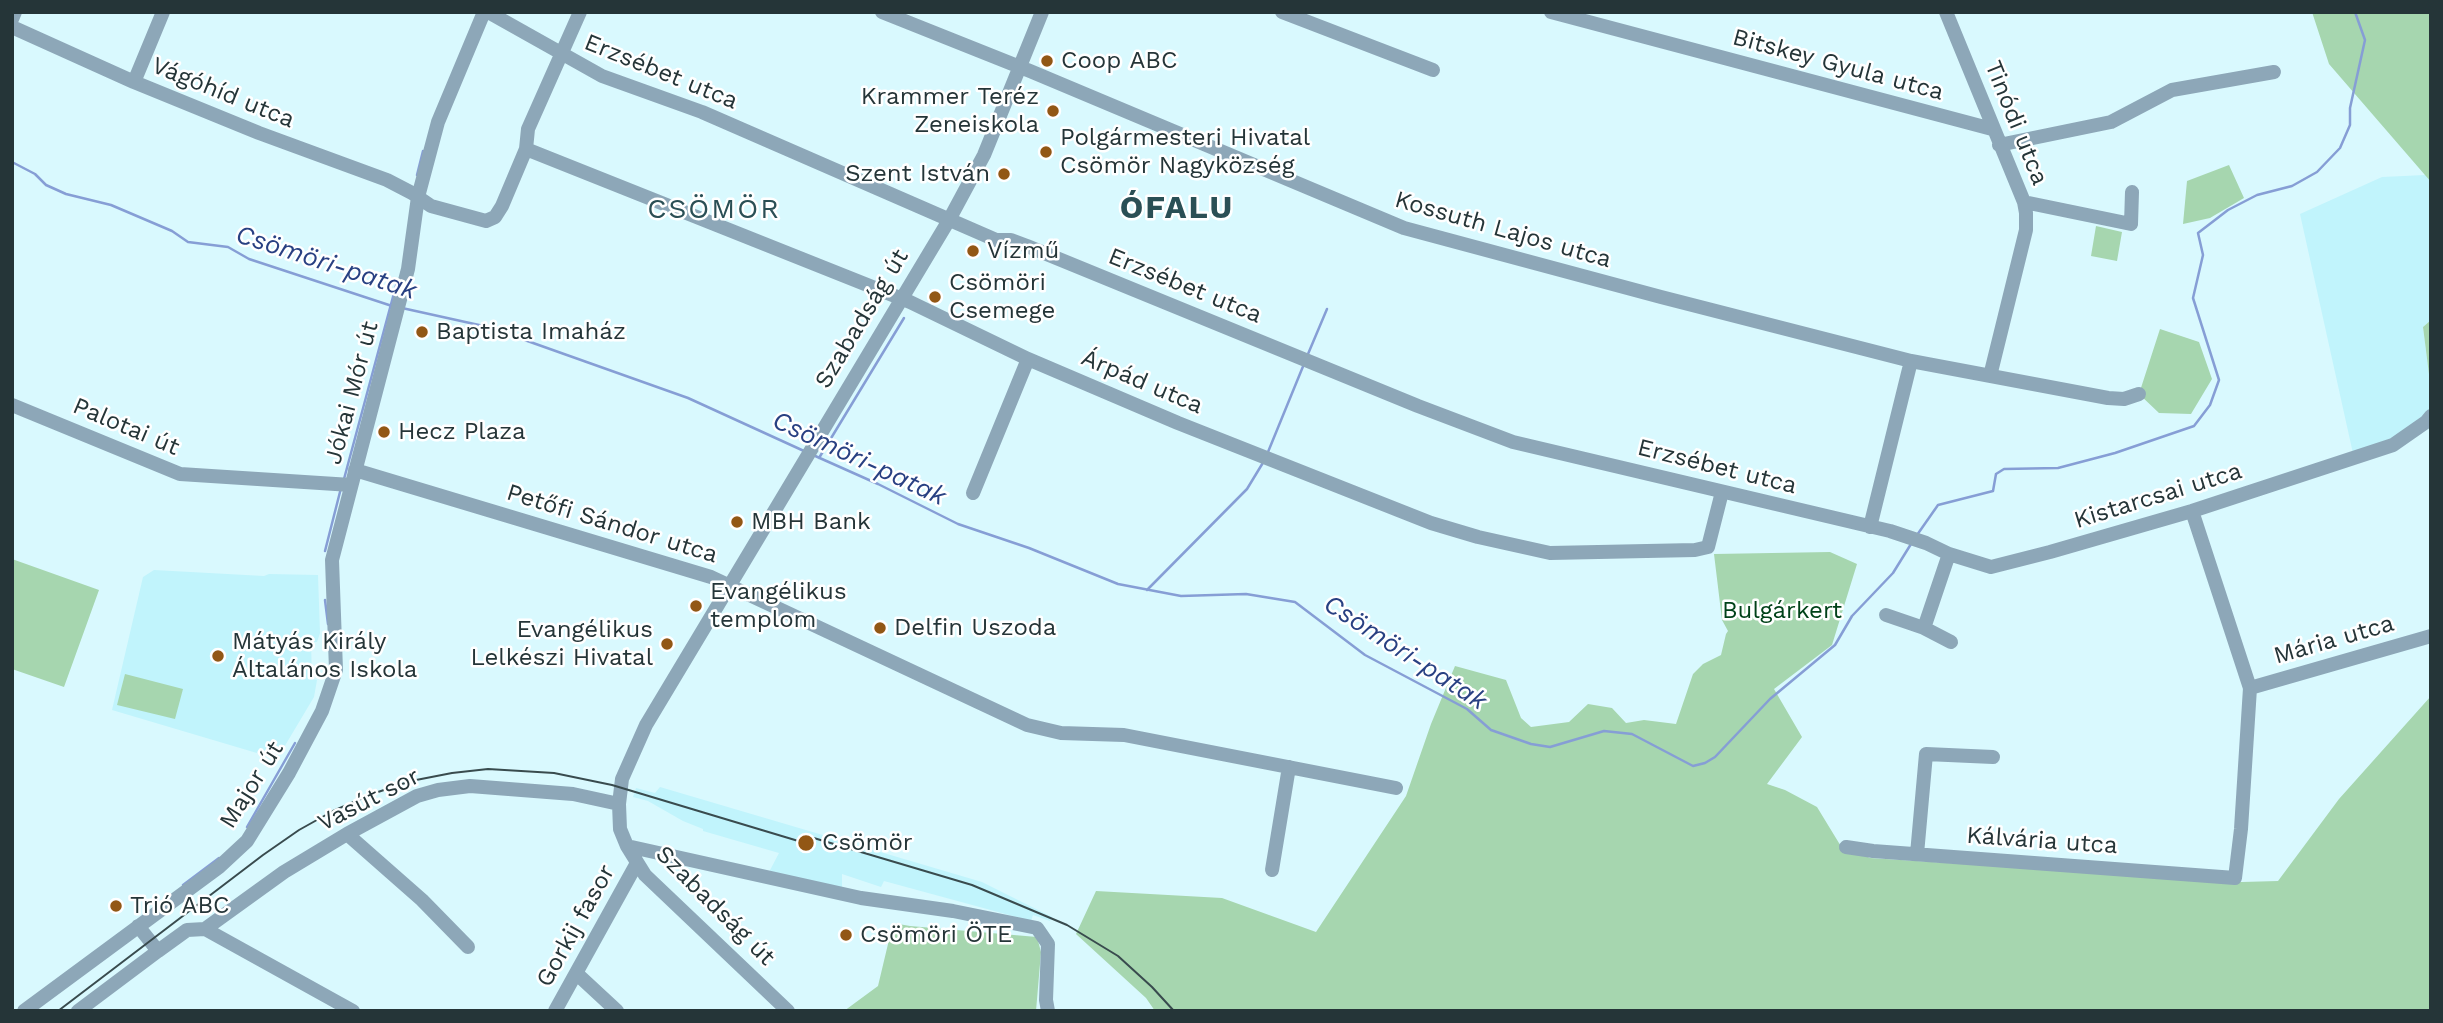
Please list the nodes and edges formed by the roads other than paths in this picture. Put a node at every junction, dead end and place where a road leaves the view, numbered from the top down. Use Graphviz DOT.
graph roads {
  1 [pos="15,12"];
  2 [pos="163,12"];
  3 [pos="486,12"];
  4 [pos="580,12"];
  5 [pos="882,12"];
  6 [pos="1041,12"];
  7 [pos="1282,12"];
  8 [pos="1551,12"];
  9 [pos="1946,12"];
  10 [pos="12,19"];
  11 [pos="12,27"];
  12 [pos="560,54"];
  13 [pos="1020,68"];
  14 [pos="1433,70"];
  15 [pos="2274,72"];
  16 [pos="134,82"];
  17 [pos="1992,129"];
  18 [pos="1999,145"];
  19 [pos="526,149"];
  20 [pos="2132,192"];
  21 [pos="418,197"];
  22 [pos="2024,202"];
  23 [pos="949,220"];
  24 [pos="900,299"];
  25 [pos="1028,359"];
  26 [pos="1911,361"];
  27 [pos="1990,376"];
  28 [pos="2139,394"];
  29 [pos="12,405"];
  30 [pos="2431,416"];
  31 [pos="355,470"];
  32 [pos="345,484"];
  33 [pos="1722,492"];
  34 [pos="973,493"];
  35 [pos="2192,511"];
  36 [pos="1870,527"];
  37 [pos="1890,531"];
  38 [pos="1949,554"];
  39 [pos="729,585"];
  40 [pos="1886,615"];
  41 [pos="1924,628"];
  42 [pos="2431,636"];
  43 [pos="1951,642"];
  44 [pos="2250,688"];
  45 [pos="1993,757"];
  46 [pos="1289,767"];
  47 [pos="1396,788"];
  48 [pos="618,804"];
  49 [pos="347,834"];
  50 [pos="627,846"];
  51 [pos="1846,847"];
  52 [pos="1917,854"];
  53 [pos="637,863"];
  54 [pos="1272,870"];
  55 [pos="138,926"];
  56 [pos="205,929"];
  57 [pos="468,947"];
  58 [pos="158,951"];
  59 [pos="576,973"];
  60 [pos="24,1011"];
  61 [pos="78,1011"];
  62 [pos="353,1011"];
  63 [pos="555,1011"];
  64 [pos="617,1011"];
  65 [pos="788,1011"];
  66 [pos="1048,1011"];
  1 -- 10 [label="street"];
  2 -- 16 [label="street"];
  3 -- 12 [label="street, Erzsébet utca"];
  3 -- 21 [label="street, Jókai Mór út"];
  4 -- 12 [label="street"];
  5 -- 13 [label="street, Kossuth Lajos utca"];
  6 -- 13 [label="street, Szabadság út"];
  7 -- 14 [label="street"];
  8 -- 17 [label="street, Bitskey Gyula utca"];
  9 -- 17 [label="street, Tinódi utca"];
  11 -- 16 [label="street, Vágóhíd utca"];
  12 -- 19 [label="street"];
  12 -- 23 [label="street, Erzsébet utca"];
  13 -- 23 [label="street, Szabadság út"];
  13 -- 26 [label="street, Kossuth Lajos utca"];
  15 -- 18 [label="street"];
  16 -- 21 [label="street, Vágóhíd utca"];
  17 -- 18 [label="street, Tinódi utca"];
  18 -- 22 [label="street, Tinódi utca"];
  19 -- 21 [label="street, Vágóhíd utca"];
  19 -- 24 [label="street, Árpád utca"];
  20 -- 22 [label="street"];
  21 -- 31 [label="street, Jókai Mór út"];
  22 -- 27 [label="street, Tinódi utca"];
  23 -- 24 [label="street, Szabadság út"];
  23 -- 33 [label="street, Erzsébet utca"];
  24 -- 25 [label="street, Árpád utca"];
  24 -- 39 [label="street, Szabadság út"];
  25 -- 33 [label="street, Árpád utca"];
  25 -- 34 [label="street"];
  26 -- 27 [label="street, Kossuth Lajos utca"];
  26 -- 36 [label="street"];
  27 -- 28 [label="street, Kossuth Lajos utca"];
  29 -- 32 [label="street, Palotai út"];
  30 -- 35 [label="street, Kistarcsai utca"];
  31 -- 32 [label="street, Jókai Mór út"];
  31 -- 39 [label="street, Petőfi Sándor utca"];
  32 -- 55 [label="street, Major út"];
  33 -- 36 [label="street, Erzsébet utca"];
  35 -- 38 [label="street, Kistarcsai utca"];
  35 -- 44 [label="street"];
  36 -- 37 [label="street, Erzsébet utca"];
  37 -- 38 [label="street, Kistarcsai utca"];
  38 -- 41 [label="street"];
  39 -- 46 [label="street, Petőfi Sándor utca"];
  39 -- 48 [label="street, Szabadság út"];
  40 -- 41 [label="street"];
  41 -- 43 [label="street"];
  42 -- 44 [label="street, Mária utca"];
  44 -- 52 [label="street, Kálvária utca"];
  45 -- 52 [label="street"];
  46 -- 47 [label="street, Petőfi Sándor utca"];
  46 -- 54 [label="street"];
  48 -- 49 [label="street, Vasút sor"];
  48 -- 50 [label="street, Szabadság út"];
  49 -- 56 [label="street, Vasút sor"];
  49 -- 57 [label="street"];
  50 -- 53 [label="street, Szabadság út"];
  50 -- 66 [label="street"];
  51 -- 52 [label="street, Kálvária utca"];
  53 -- 59 [label="street, Gorkij fasor"];
  53 -- 65 [label="street, Szabadság út"];
  55 -- 58 [label="street"];
  55 -- 60 [label="street, Major út"];
  56 -- 58 [label="street, Vasút sor"];
  56 -- 62 [label="street"];
  58 -- 61 [label="street"];
  59 -- 63 [label="street, Gorkij fasor"];
  59 -- 64 [label="street"];
}
